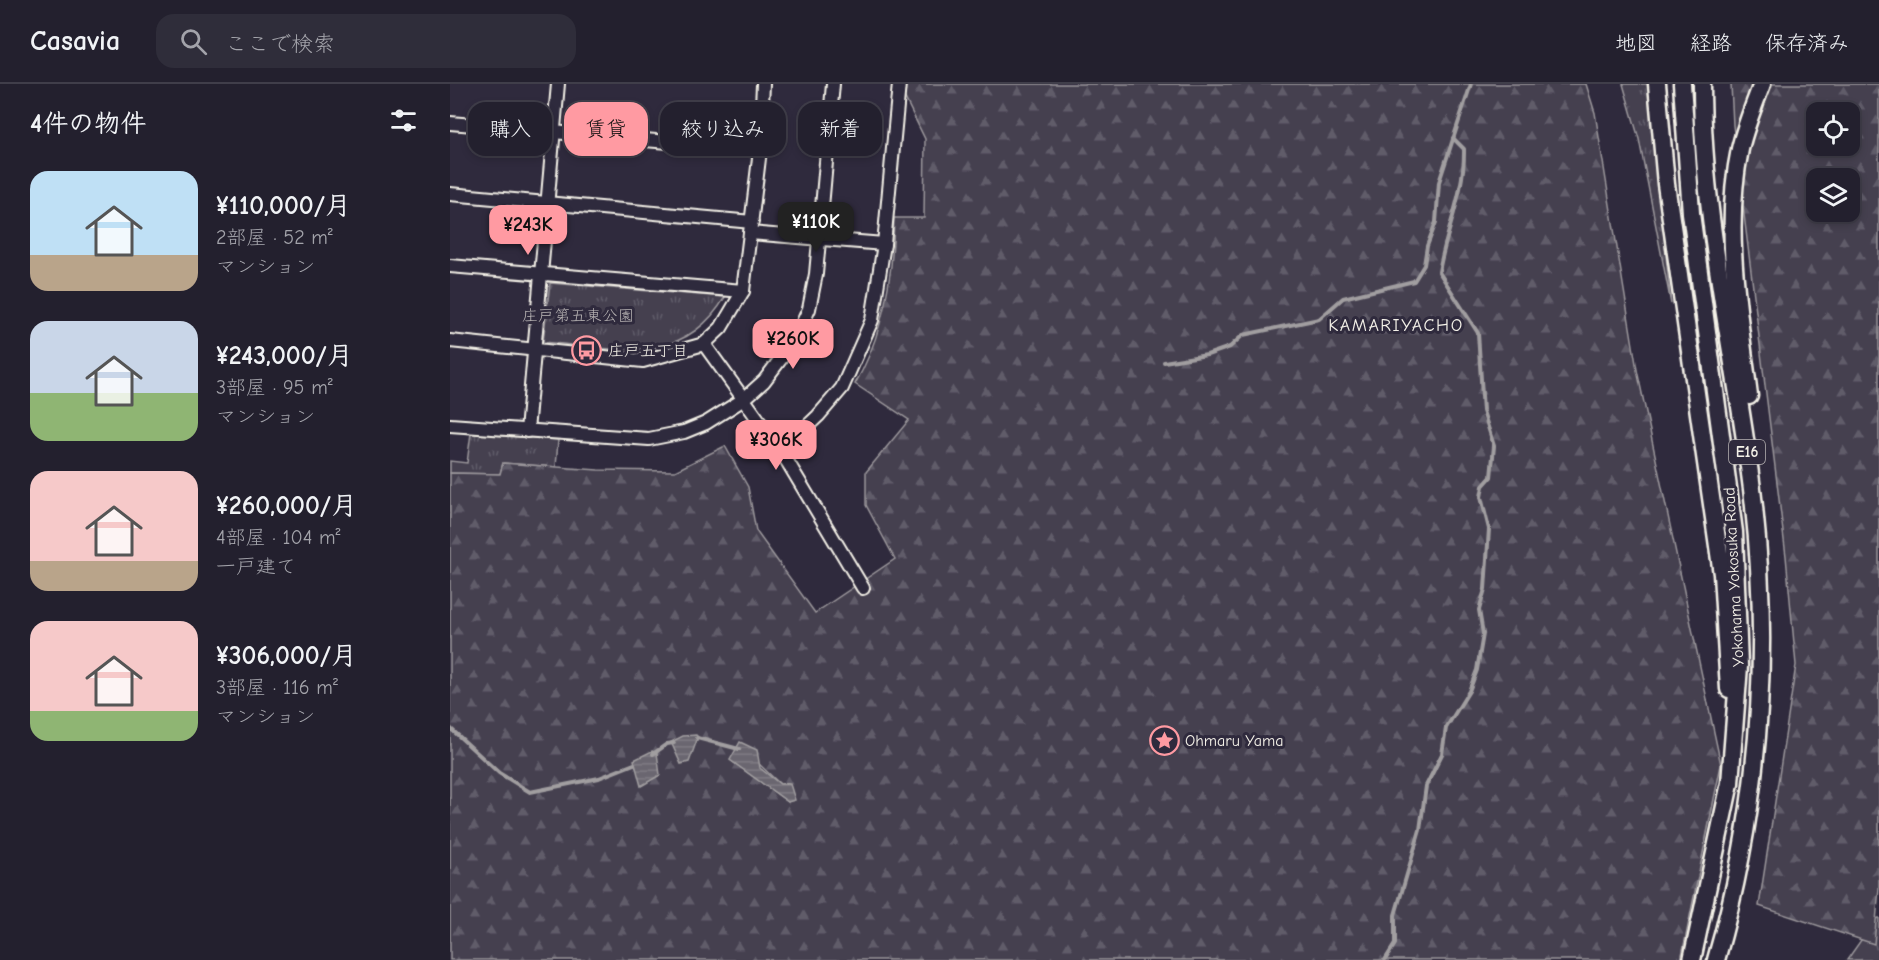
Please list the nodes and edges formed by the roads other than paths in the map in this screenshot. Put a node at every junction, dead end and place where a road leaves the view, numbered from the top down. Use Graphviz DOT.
graph roads {
  1 [pos="558,84"];
  2 [pos="763,84"];
  3 [pos="833,84"];
  4 [pos="899,84"];
  5 [pos="1657,84"];
  6 [pos="1682,84"];
  7 [pos="1702,84"];
  8 [pos="1762,84"];
  9 [pos="762,102"];
  10 [pos="450,123"];
  11 [pos="554,132"];
  12 [pos="660,141"];
  13 [pos="759,156"];
  14 [pos="450,194"];
  15 [pos="547,203"];
  16 [pos="751,227"];
  17 [pos="818,238"];
  18 [pos="884,244"];
  19 [pos="450,266"];
  20 [pos="541,273"];
  21 [pos="743,291"];
  22 [pos="450,341"];
  23 [pos="704,344"];
  24 [pos="534,350"];
  25 [pos="744,399"];
  26 [pos="450,425"];
  27 [pos="527,431"];
  28 [pos="781,451"];
  29 [pos="863,588"];
  30 [pos="1761,680"];
  31 [pos="1730,783"];
  32 [pos="1692,960"];
  33 [pos="1716,960"];
  1 -- 11 [label="street"];
  2 -- 9 [label="street"];
  3 -- 17 [label="street"];
  4 -- 18 [label="street"];
  5 -- 31 [label="highway, E16"];
  6 -- 31 [label="highway, Yokohama Yokosuka Road / E16"];
  7 -- 30 [label="highway, Yokohama Yokosuka Road / E16"];
  8 -- 30 [label="highway, E16"];
  10 -- 11 [label="street"];
  11 -- 12 [label="street"];
  11 -- 15 [label="street"];
  13 -- 16 [label="street"];
  14 -- 15 [label="street"];
  15 -- 16 [label="street"];
  15 -- 20 [label="street"];
  16 -- 17 [label="street"];
  16 -- 21 [label="street"];
  17 -- 18 [label="street"];
  17 -- 25 [label="street"];
  18 -- 28 [label="street"];
  19 -- 20 [label="street"];
  20 -- 21 [label="street"];
  20 -- 24 [label="street"];
  21 -- 23 [label="street"];
  22 -- 24 [label="street"];
  23 -- 24 [label="street"];
  23 -- 25 [label="street"];
  24 -- 27 [label="street"];
  25 -- 27 [label="street"];
  25 -- 28 [label="street"];
  26 -- 27 [label="street"];
  28 -- 29 [label="street"];
  30 -- 33 [label="highway, Yokohama Yokosuka Road / E16"];
  31 -- 32 [label="highway, Yokohama Yokosuka Road / E16"];
}
